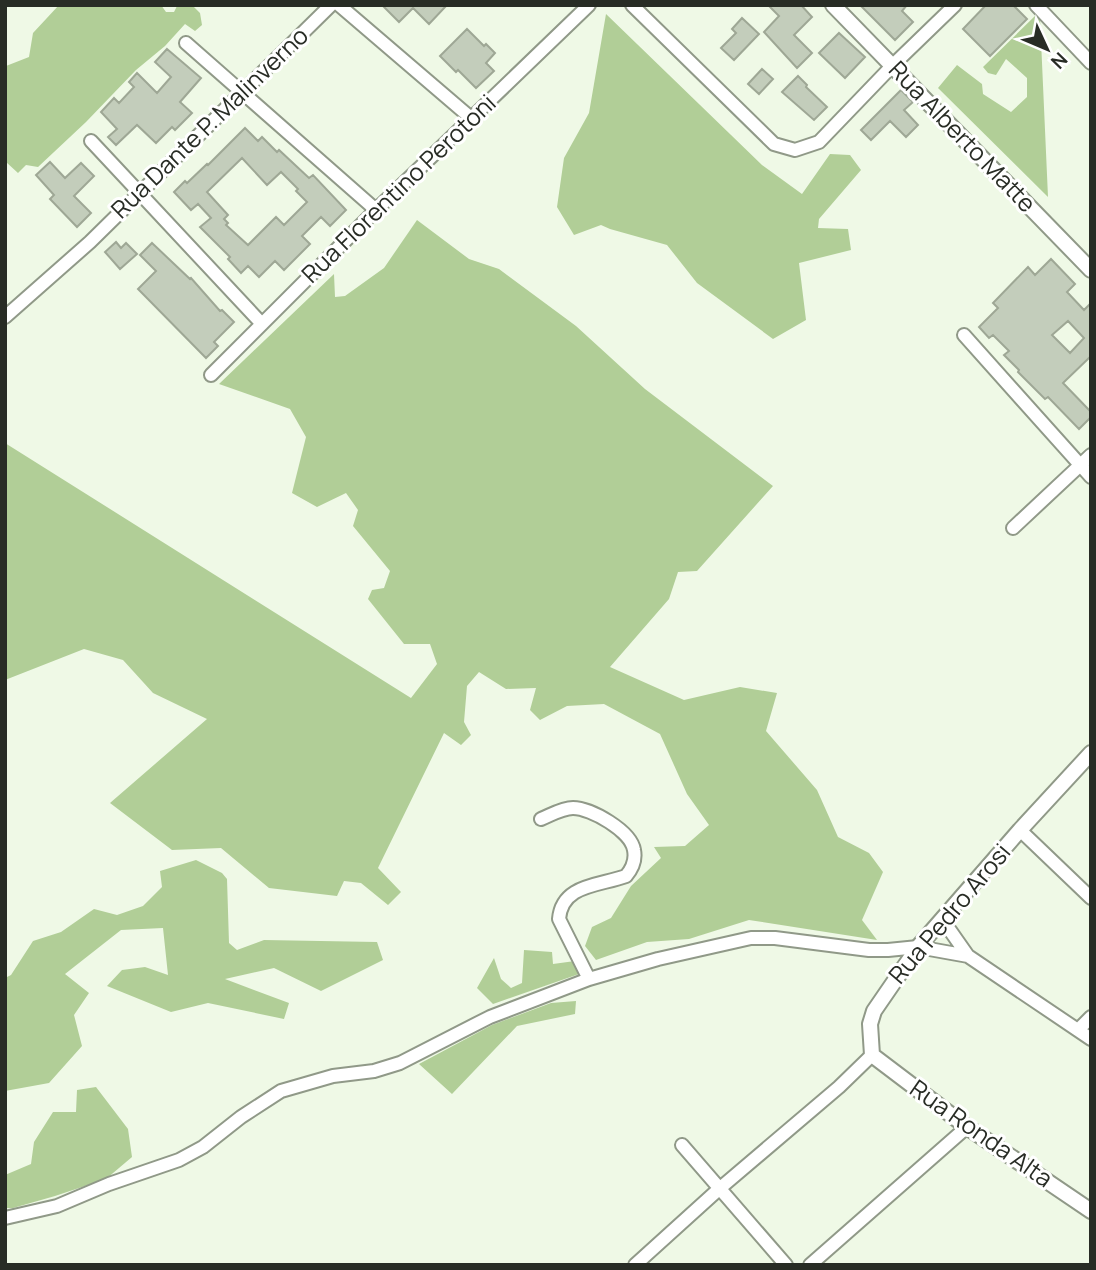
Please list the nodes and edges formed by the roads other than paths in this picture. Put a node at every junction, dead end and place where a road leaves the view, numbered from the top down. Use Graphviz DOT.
graph roads {
  1 [pos="331,5"];
  2 [pos="339,5"];
  3 [pos="589,5"];
  4 [pos="632,5"];
  5 [pos="833,5"];
  6 [pos="955,5"];
  7 [pos="1036,5"];
  8 [pos="187,43"];
  9 [pos="1091,63"];
  10 [pos="893,65"];
  11 [pos="242,91"];
  12 [pos="471,118"];
  13 [pos="91,141"];
  14 [pos="139,193"];
  15 [pos="376,210"];
  16 [pos="1091,270"];
  17 [pos="5,317"];
  18 [pos="262,324"];
  19 [pos="964,335"];
  20 [pos="211,374"];
  21 [pos="1091,455"];
  22 [pos="1080,465"];
  23 [pos="1091,477"];
  24 [pos="1013,528"];
  25 [pos="1091,753"];
  26 [pos="541,819"];
  27 [pos="1020,830"];
  28 [pos="1091,898"];
  29 [pos="942,919"];
  30 [pos="918,947"];
  31 [pos="968,956"];
  32 [pos="589,979"];
  33 [pos="1091,1017"];
  34 [pos="1078,1030"];
  35 [pos="1091,1039"];
  36 [pos="872,1055"];
  37 [pos="967,1127"];
  38 [pos="682,1144"];
  39 [pos="719,1189"];
  40 [pos="1091,1211"];
  41 [pos="5,1218"];
  42 [pos="635,1265"];
  43 [pos="786,1265"];
  44 [pos="810,1265"];
  1 -- 11 [label="street, Rua Dante P. Malinverno"];
  2 -- 12 [label="street"];
  3 -- 12 [label="street, Rua Florentino Perotoni"];
  4 -- 10 [label="street"];
  5 -- 10 [label="street, Rua Alberto Matte"];
  6 -- 10 [label="street"];
  7 -- 9 [label="street"];
  8 -- 11 [label="street"];
  10 -- 16 [label="street, Rua Alberto Matte"];
  11 -- 14 [label="street, Rua Dante P. Malinverno"];
  11 -- 15 [label="street"];
  12 -- 15 [label="street, Rua Florentino Perotoni"];
  13 -- 14 [label="street"];
  14 -- 17 [label="street, Rua Dante P. Malinverno"];
  14 -- 18 [label="street"];
  15 -- 18 [label="street, Rua Florentino Perotoni"];
  18 -- 20 [label="street, Rua Florentino Perotoni"];
  19 -- 22 [label="street"];
  21 -- 22 [label="street"];
  22 -- 23 [label="street"];
  22 -- 24 [label="street"];
  25 -- 27 [label="street, Rua Pedro Arosi"];
  26 -- 32 [label="street"];
  27 -- 28 [label="street"];
  27 -- 29 [label="street, Rua Pedro Arosi"];
  29 -- 30 [label="street, Rua Pedro Arosi"];
  29 -- 31 [label="street"];
  30 -- 31 [label="street"];
  30 -- 32 [label="street"];
  30 -- 36 [label="street, Rua Pedro Arosi"];
  31 -- 34 [label="street"];
  32 -- 41 [label="street"];
  33 -- 34 [label="street"];
  34 -- 35 [label="street"];
  36 -- 37 [label="street, Rua Ronda Alta"];
  36 -- 39 [label="street"];
  37 -- 40 [label="street, Rua Ronda Alta"];
  37 -- 44 [label="street"];
  38 -- 39 [label="street"];
  39 -- 42 [label="street"];
  39 -- 43 [label="street"];
}
